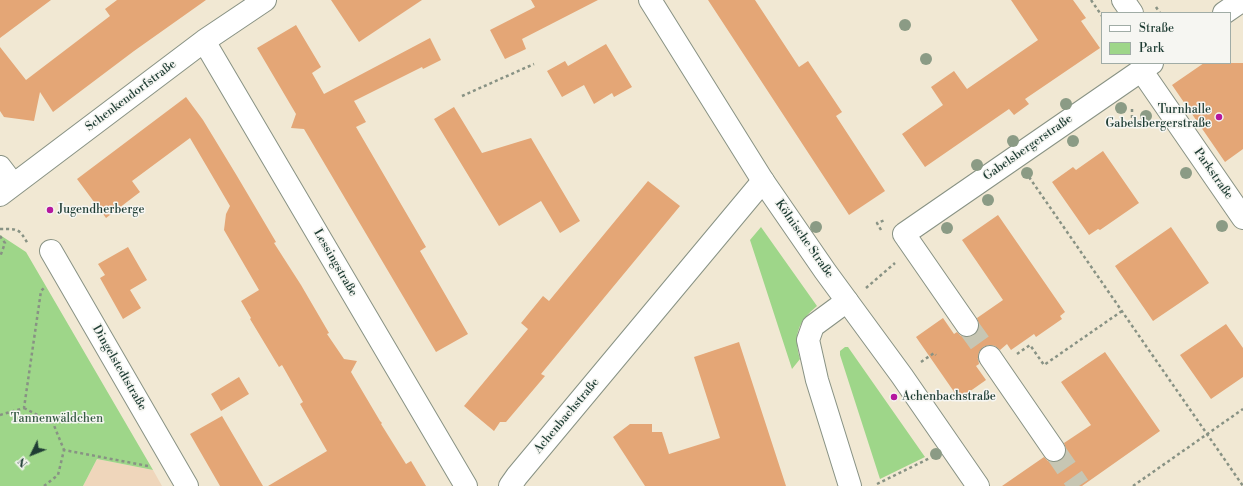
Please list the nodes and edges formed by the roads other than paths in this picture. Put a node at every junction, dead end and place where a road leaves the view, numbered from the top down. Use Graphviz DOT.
graph roads {
  1 [pos="265,0"];
  2 [pos="650,0"];
  3 [pos="1123,0"];
  4 [pos="1243,0"];
  5 [pos="1131,12"];
  6 [pos="1225,12"];
  7 [pos="204,41"];
  8 [pos="1146,67"];
  9 [pos="0,166"];
  10 [pos="763,181"];
  11 [pos="7,189"];
  12 [pos="1243,218"];
  13 [pos="51,251"];
  14 [pos="847,301"];
  15 [pos="967,325"];
  16 [pos="993,362"];
  17 [pos="1054,450"];
  18 [pos="187,486"];
  19 [pos="466,486"];
  20 [pos="510,486"];
  21 [pos="850,486"];
  22 [pos="978,486"];
  1 -- 7 [label="street, Schenkendorfstraße"];
  2 -- 10 [label="street, Kölnische Straße"];
  3 -- 5 [label="street"];
  4 -- 6 [label="street"];
  7 -- 11 [label="street, Schenkendorfstraße"];
  7 -- 19 [label="street, Lessingstraße"];
  8 -- 12 [label="street, Parkstraße"];
  8 -- 15 [label="street, Gabelsbergerstraße"];
  9 -- 11 [label="street"];
  10 -- 14 [label="street, Kölnische Straße"];
  10 -- 20 [label="street, Achenbachstraße"];
  13 -- 18 [label="street, Dingelstedtstraße"];
  14 -- 21 [label="street"];
  14 -- 22 [label="street, Kölnische Straße"];
  16 -- 17 [label="street"];
}
